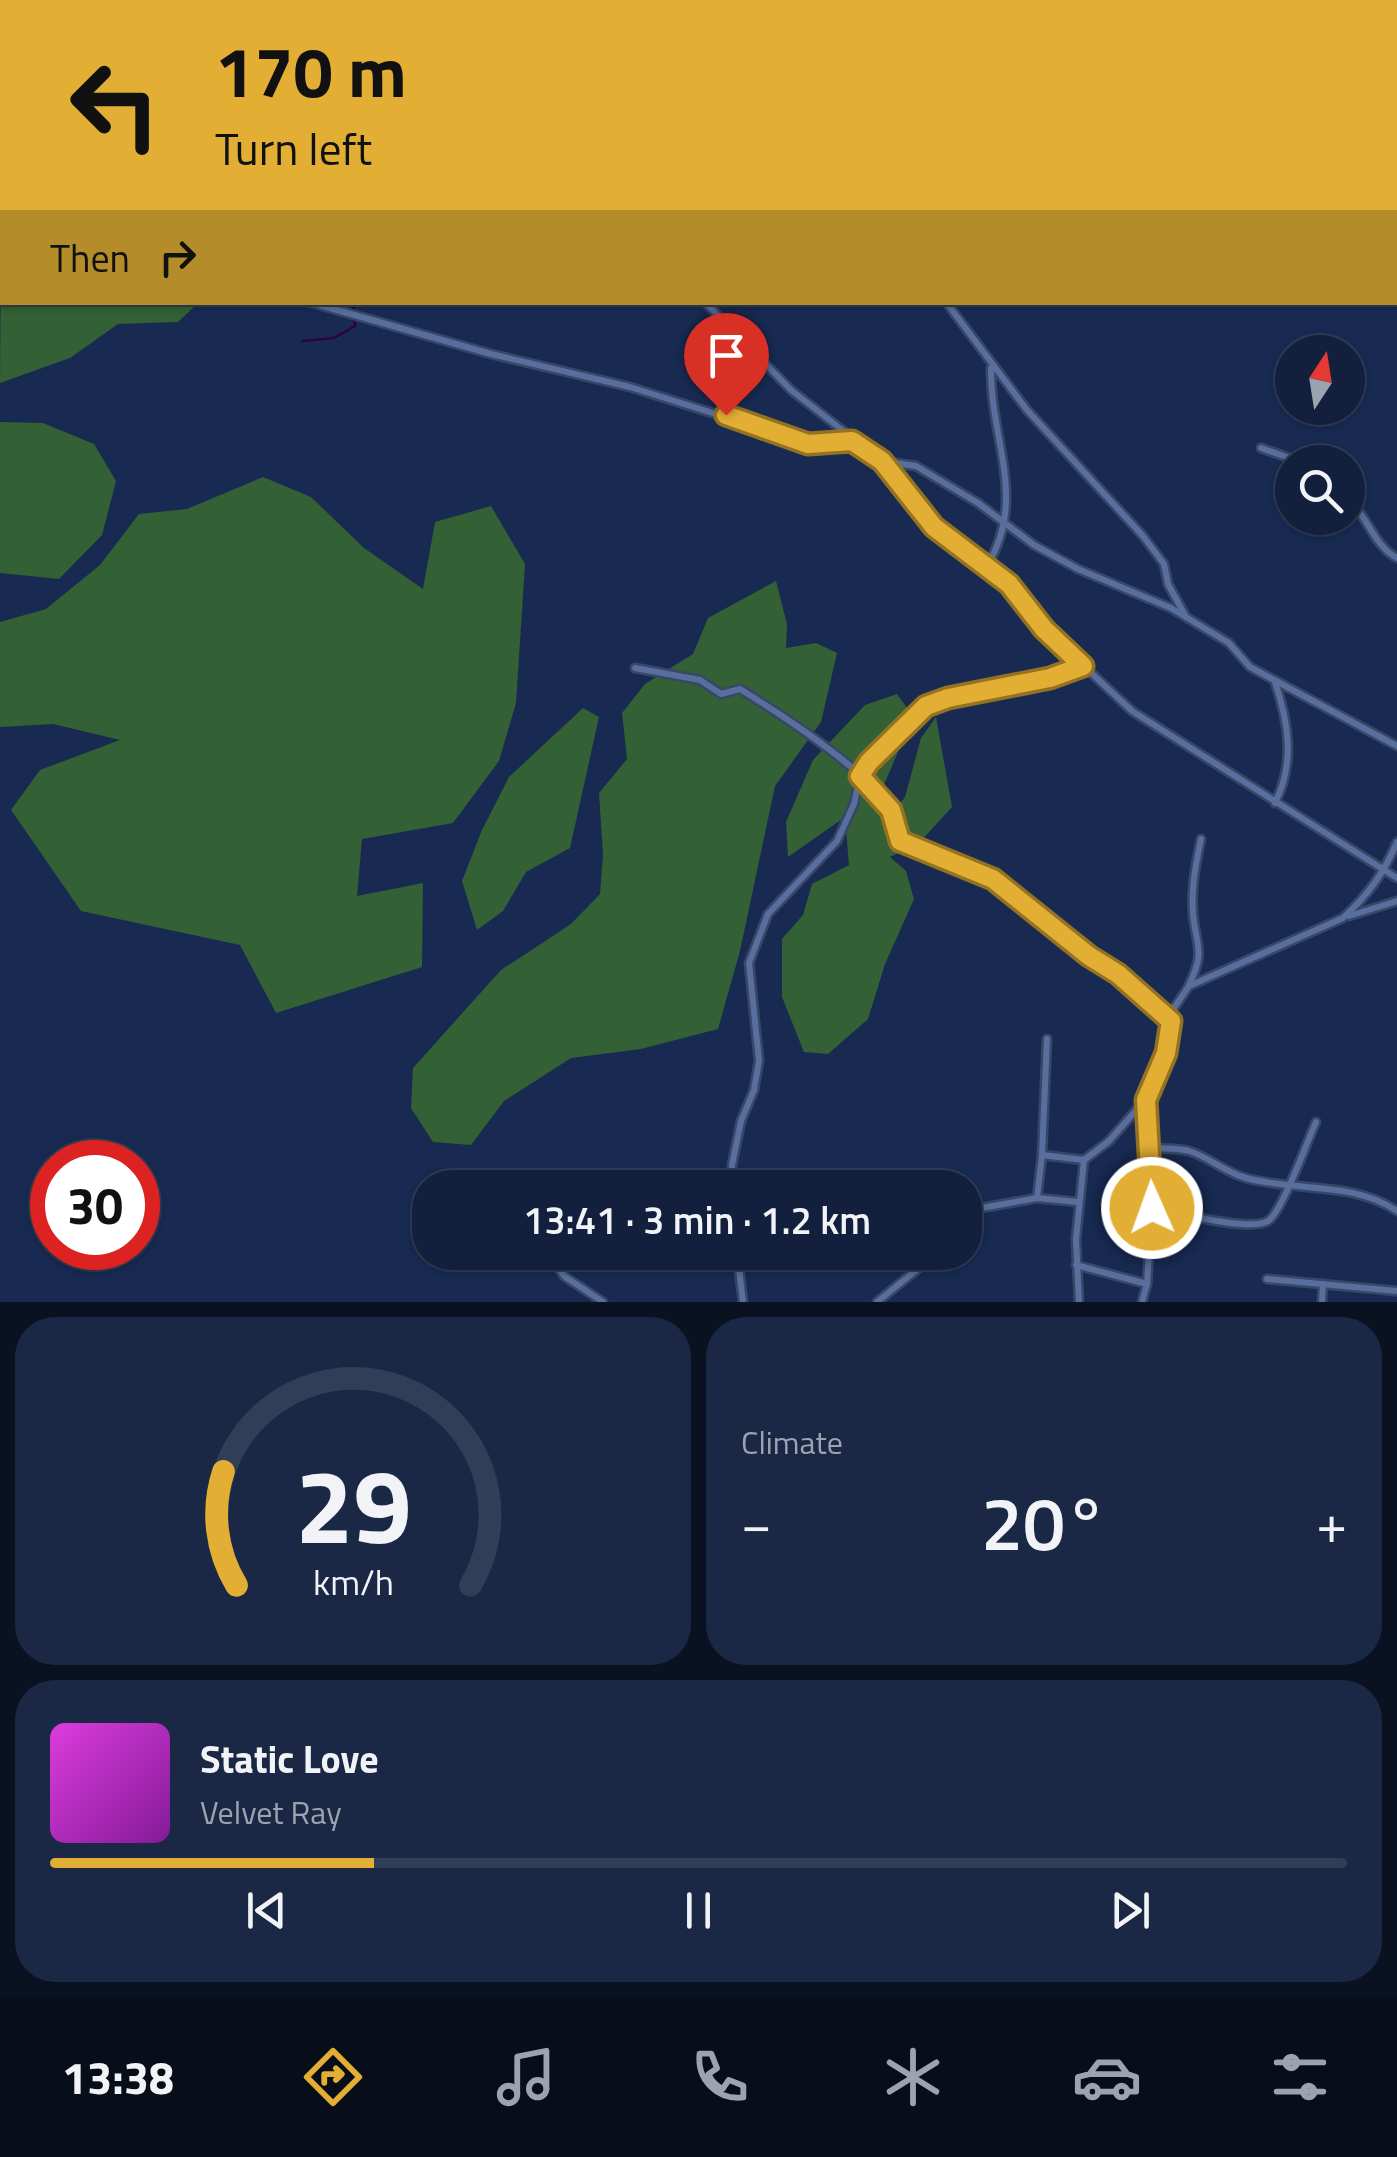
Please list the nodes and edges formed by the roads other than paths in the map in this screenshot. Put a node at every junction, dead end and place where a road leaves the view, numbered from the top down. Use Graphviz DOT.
graph roads {
  1 [pos="320,305"];
  2 [pos="707,305"];
  3 [pos="948,305"];
  4 [pos="991,364"];
  5 [pos="852,441"];
  6 [pos="1261,448"];
  7 [pos="1275,453"];
  8 [pos="882,461"];
  9 [pos="1365,520"];
  10 [pos="1004,522"];
  11 [pos="1397,558"];
  12 [pos="987,566"];
  13 [pos="1186,618"];
  14 [pos="1083,666"];
  15 [pos="635,668"];
  16 [pos="1275,681"];
  17 [pos="1397,746"];
  18 [pos="860,776"];
  19 [pos="1275,803"];
  20 [pos="1201,839"];
  21 [pos="1397,842"];
  22 [pos="1385,871"];
  23 [pos="1397,878"];
  24 [pos="1397,901"];
  25 [pos="1343,918"];
  26 [pos="1189,986"];
  27 [pos="1171,1021"];
  28 [pos="1047,1039"];
  29 [pos="1146,1100"];
  30 [pos="1316,1122"];
  31 [pos="1150,1148"];
  32 [pos="1042,1155"];
  33 [pos="1084,1160"];
  34 [pos="732,1170"];
  35 [pos="1287,1186"];
  36 [pos="1037,1198"];
  37 [pos="1078,1202"];
  38 [pos="982,1208"];
  39 [pos="1152,1208"];
  40 [pos="1397,1211"];
  41 [pos="1076,1265"];
  42 [pos="560,1270"];
  43 [pos="738,1270"];
  44 [pos="916,1270"];
  45 [pos="1268,1279"];
  46 [pos="1147,1284"];
  47 [pos="1323,1284"];
  48 [pos="1397,1291"];
  49 [pos="603,1302"];
  50 [pos="742,1302"];
  51 [pos="877,1302"];
  52 [pos="1079,1302"];
  53 [pos="1142,1302"];
  54 [pos="1322,1302"];
  1 -- 5 [label="street"];
  2 -- 5 [label="street"];
  3 -- 4 [label="street"];
  4 -- 10 [label="street"];
  4 -- 13 [label="street"];
  5 -- 8 [label="street"];
  6 -- 7 [label="street"];
  8 -- 10 [label="street"];
  8 -- 12 [label="street"];
  9 -- 11 [label="street"];
  10 -- 12 [label="street"];
  10 -- 13 [label="street"];
  12 -- 14 [label="street"];
  13 -- 16 [label="street"];
  14 -- 18 [label="street"];
  14 -- 19 [label="street"];
  15 -- 18 [label="street"];
  16 -- 17 [label="street"];
  16 -- 19 [label="street"];
  18 -- 27 [label="street"];
  18 -- 34 [label="street"];
  19 -- 22 [label="street"];
  20 -- 26 [label="street"];
  21 -- 22 [label="street"];
  22 -- 23 [label="street"];
  22 -- 25 [label="street"];
  24 -- 25 [label="street"];
  25 -- 26 [label="street"];
  26 -- 27 [label="street"];
  27 -- 29 [label="street"];
  28 -- 32 [label="street"];
  29 -- 31 [label="street"];
  29 -- 33 [label="street"];
  30 -- 35 [label="street"];
  31 -- 35 [label="street"];
  31 -- 39 [label="street"];
  32 -- 33 [label="street"];
  32 -- 36 [label="street"];
  33 -- 37 [label="street"];
  35 -- 39 [label="street"];
  35 -- 40 [label="street"];
  36 -- 37 [label="street"];
  36 -- 38 [label="street"];
  37 -- 41 [label="street"];
  39 -- 46 [label="street"];
  41 -- 46 [label="street"];
  41 -- 52 [label="street"];
  42 -- 49 [label="street"];
  43 -- 50 [label="street"];
  44 -- 51 [label="street"];
  45 -- 47 [label="street"];
  46 -- 53 [label="street"];
  47 -- 48 [label="street"];
  47 -- 54 [label="street"];
}
